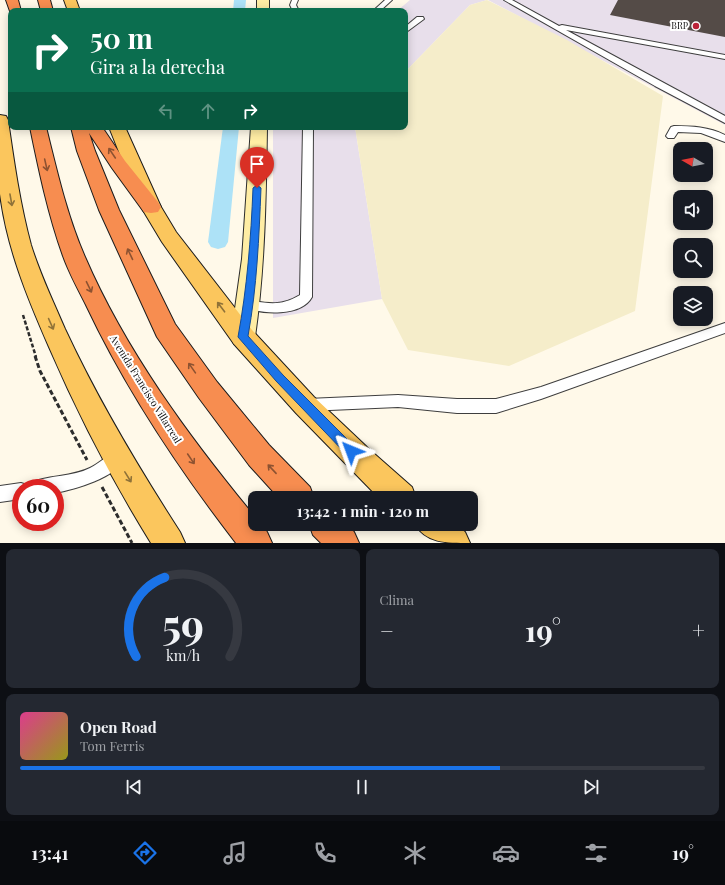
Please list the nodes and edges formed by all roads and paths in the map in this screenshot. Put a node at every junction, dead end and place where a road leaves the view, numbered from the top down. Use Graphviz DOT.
graph roads {
  1 [pos="389,0"];
  2 [pos="507,0"];
  3 [pos="520,4"];
  4 [pos="380,8"];
  5 [pos="420,19"];
  6 [pos="553,26"];
  7 [pos="408,29"];
  8 [pos="725,57"];
  9 [pos="0,120"];
  10 [pos="725,120"];
  11 [pos="39,130"];
  12 [pos="81,130"];
  13 [pos="96,130"];
  14 [pos="118,130"];
  15 [pos="259,130"];
  16 [pos="308,130"];
  17 [pos="671,136"];
  18 [pos="725,139"];
  19 [pos="151,207"];
  20 [pos="249,305"];
  21 [pos="725,328"];
  22 [pos="243,337"];
  23 [pos="305,405"];
  24 [pos="117,458"];
  25 [pos="64,484"];
  26 [pos="293,491"];
  27 [pos="393,491"];
  28 [pos="12,492"];
  29 [pos="0,494"];
  30 [pos="331,531"];
  31 [pos="439,531"];
  32 [pos="169,543"];
  33 [pos="256,543"];
  34 [pos="343,543"];
  35 [pos="454,543"];
  1 -- 4 [label="lane"];
  2 -- 3 [label="lane"];
  3 -- 6 [label="lane"];
  5 -- 7 [label="lane"];
  6 -- 8 [label="lane"];
  6 -- 10 [label="lane"];
  9 -- 24 [label="main road, one-way"];
  11 -- 33 [label="highway, Avenida Francisco Villarreal, one-way"];
  26 -- 12 [label="highway, one-way"];
  19 -- 13 [label="highway, one-way"];
  14 -- 19 [label="main road"];
  15 -- 20 [label="street"];
  16 -- 20 [label="lane"];
  17 -- 18 [label="lane"];
  22 -- 19 [label="main road, one-way"];
  20 -- 22 [label="street"];
  21 -- 23 [label="lane"];
  22 -- 23 [label="main road"];
  23 -- 27 [label="main road"];
  24 -- 25 [label="lane"];
  24 -- 32 [label="main road, one-way"];
  28 -- 29 [label="lane"];
  30 -- 34 [label="highway"];
  31 -- 35 [label="main road"];
}
